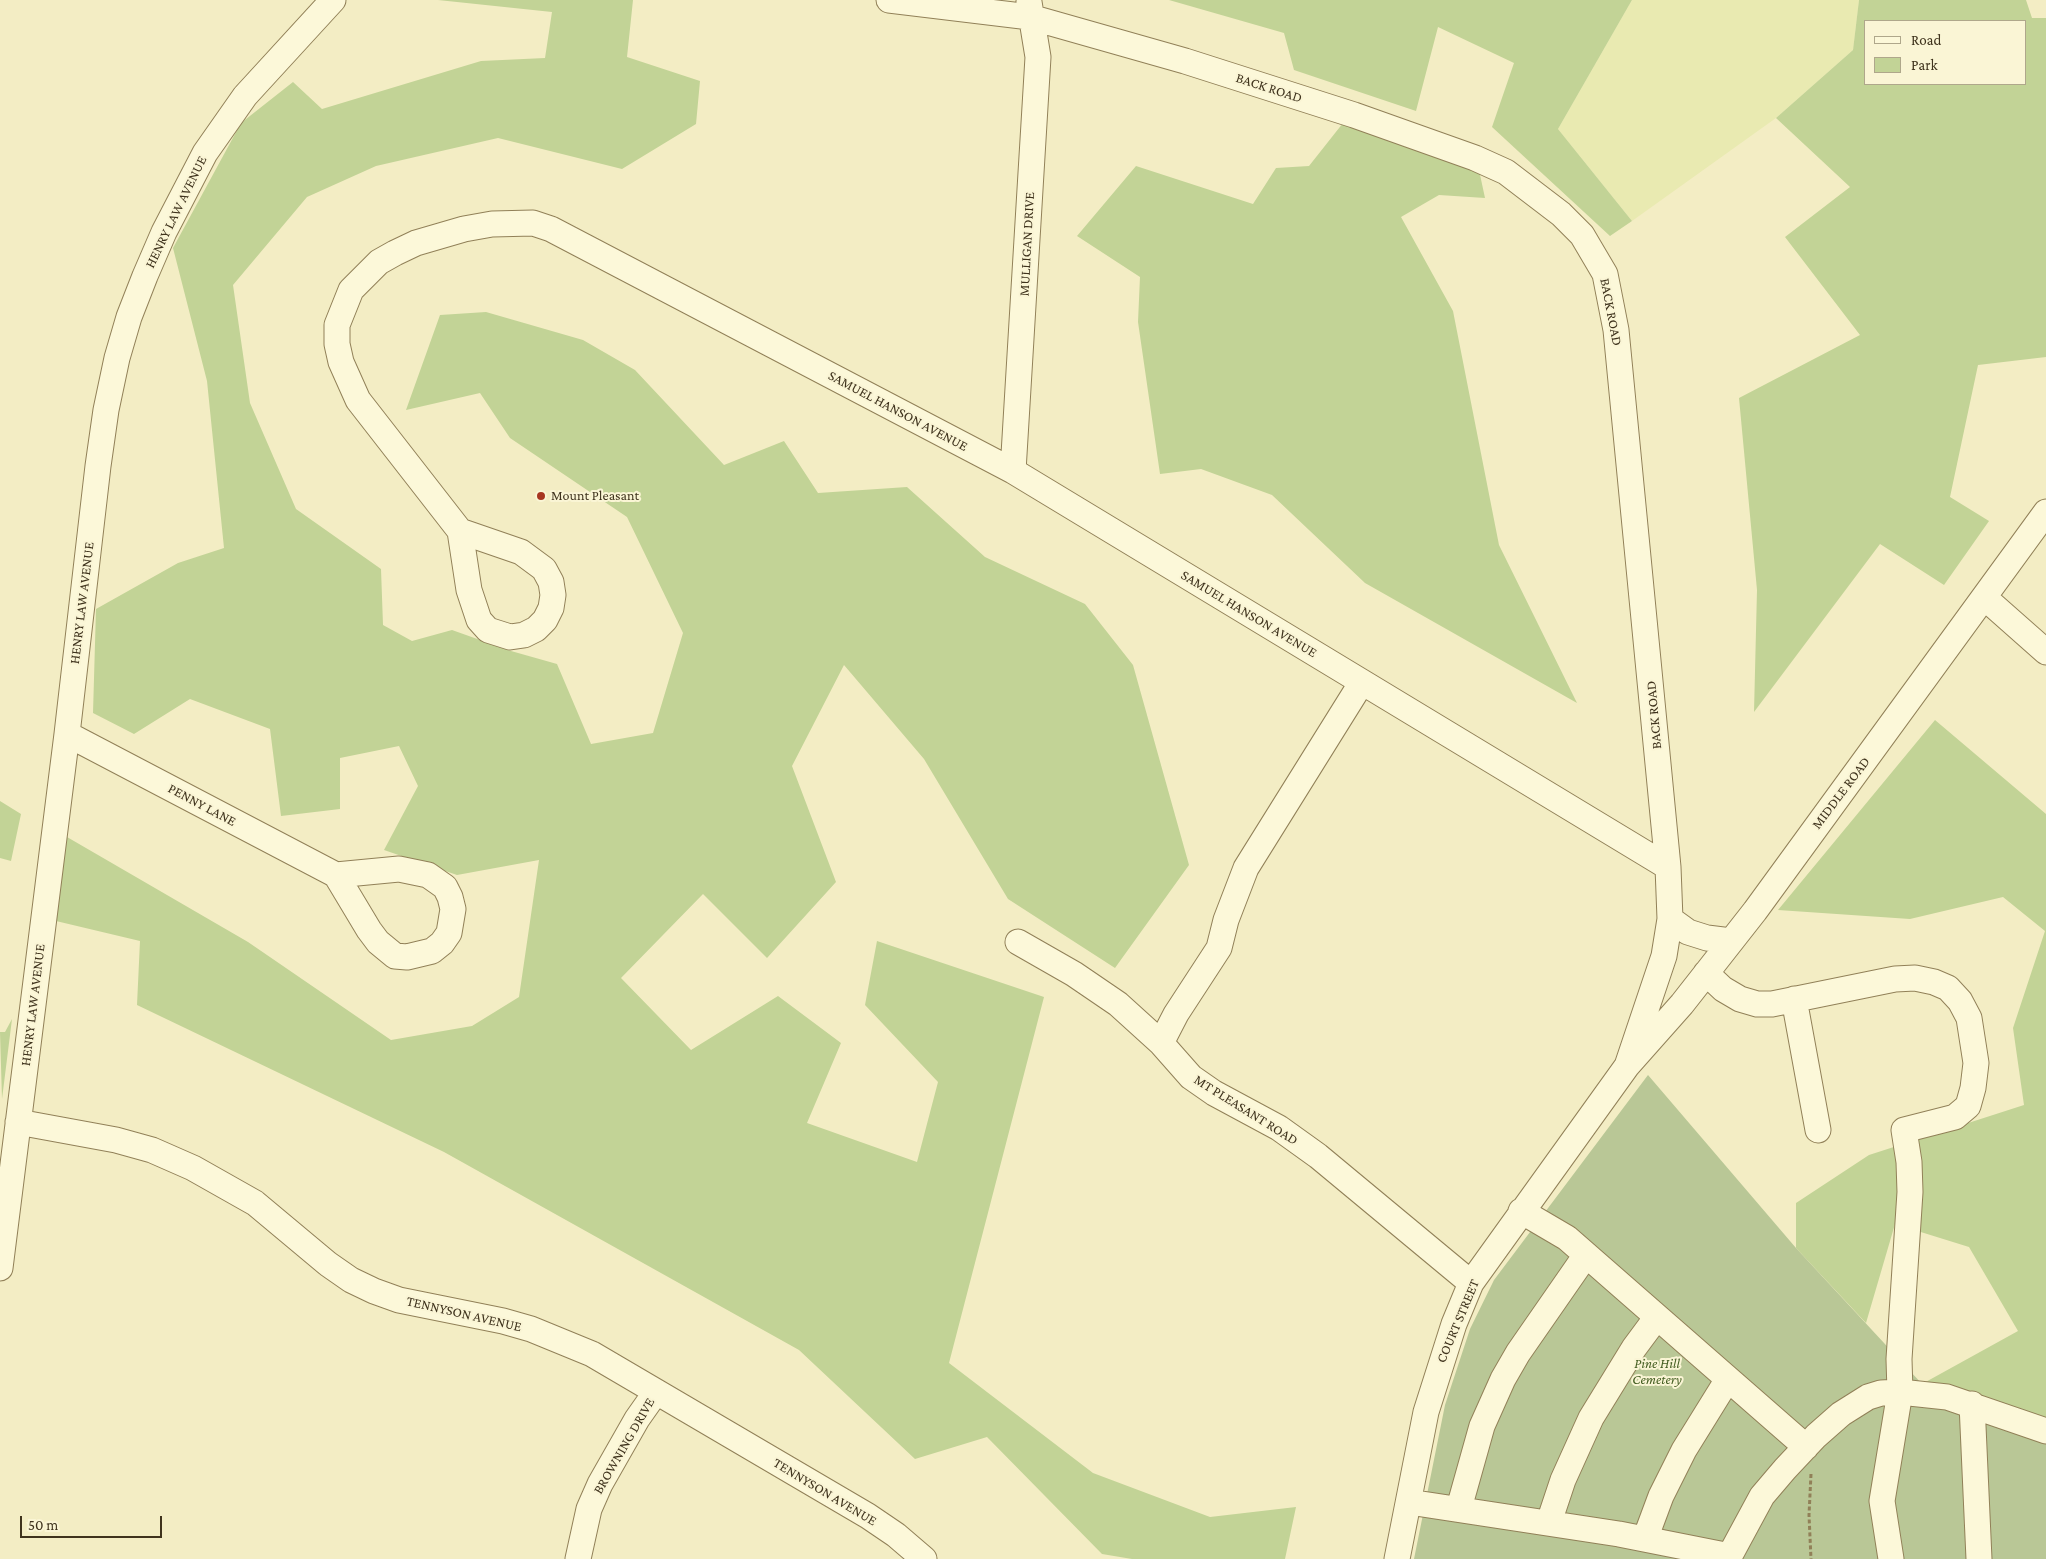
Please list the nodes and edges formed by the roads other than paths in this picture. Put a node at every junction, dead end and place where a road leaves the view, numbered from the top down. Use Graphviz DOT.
graph roads {
  1 [pos="333,0"];
  2 [pos="889,0"];
  3 [pos="1030,8"];
  4 [pos="1013,471"];
  5 [pos="2046,512"];
  6 [pos="460,531"];
  7 [pos="1986,598"];
  8 [pos="2046,652"];
  9 [pos="1362,682"];
  10 [pos="67,734"];
  11 [pos="1668,867"];
  12 [pos="336,875"];
  13 [pos="1670,919"];
  14 [pos="1731,941"];
  15 [pos="1018,942"];
  16 [pos="1706,973"];
  17 [pos="1794,999"];
  18 [pos="1161,1043"];
  19 [pos="1628,1066"];
  20 [pos="18,1122"];
  21 [pos="1818,1130"];
  22 [pos="1521,1211"];
  23 [pos="1586,1255"];
  24 [pos="0,1268"];
  25 [pos="1471,1283"];
  26 [pos="1657,1317"];
  27 [pos="1728,1379"];
  28 [pos="656,1392"];
  29 [pos="1900,1392"];
  30 [pos="1972,1404"];
  31 [pos="2046,1431"];
  32 [pos="1806,1446"];
  33 [pos="1408,1502"];
  34 [pos="1458,1508"];
  35 [pos="1549,1522"];
  36 [pos="1644,1539"];
  37 [pos="1729,1558"];
  38 [pos="578,1559"];
  39 [pos="924,1559"];
  40 [pos="1397,1559"];
  41 [pos="1891,1559"];
  42 [pos="1979,1559"];
  1 -- 10 [label="street, HENRY LAW AVENUE"];
  2 -- 3 [label="street"];
  3 -- 4 [label="street, MULLIGAN DRIVE"];
  3 -- 11 [label="street, BACK ROAD"];
  4 -- 6 [label="street, SAMUEL HANSON AVENUE"];
  4 -- 9 [label="street, SAMUEL HANSON AVENUE"];
  5 -- 7 [label="street, MIDDLE ROAD"];
  6 -- 6 [label="street, SAMUEL HANSON AVENUE"];
  7 -- 8 [label="street"];
  7 -- 14 [label="street, MIDDLE ROAD"];
  9 -- 11 [label="street, SAMUEL HANSON AVENUE"];
  9 -- 18 [label="street"];
  10 -- 12 [label="street, PENNY LANE"];
  10 -- 20 [label="street, HENRY LAW AVENUE"];
  11 -- 13 [label="street, BACK ROAD"];
  12 -- 12 [label="street"];
  13 -- 14 [label="street"];
  13 -- 19 [label="street, BACK ROAD"];
  14 -- 16 [label="street, MIDDLE ROAD"];
  15 -- 18 [label="street, MT PLEASANT ROAD"];
  16 -- 17 [label="street"];
  16 -- 19 [label="street, MIDDLE ROAD"];
  17 -- 21 [label="street"];
  17 -- 29 [label="street"];
  18 -- 25 [label="street, MT PLEASANT ROAD"];
  19 -- 22 [label="street, COURT STREET"];
  20 -- 24 [label="street, HENRY LAW AVENUE"];
  20 -- 28 [label="street, TENNYSON AVENUE"];
  22 -- 23 [label="street"];
  22 -- 25 [label="street, COURT STREET"];
  23 -- 26 [label="street"];
  23 -- 34 [label="street"];
  25 -- 33 [label="street, COURT STREET"];
  26 -- 27 [label="street"];
  26 -- 35 [label="street"];
  27 -- 32 [label="street"];
  27 -- 36 [label="street"];
  28 -- 38 [label="street, BROWNING DRIVE"];
  28 -- 39 [label="street, TENNYSON AVENUE"];
  29 -- 30 [label="street"];
  29 -- 32 [label="street"];
  29 -- 41 [label="street"];
  30 -- 31 [label="street"];
  30 -- 42 [label="street"];
  32 -- 37 [label="street"];
  33 -- 34 [label="street"];
  33 -- 40 [label="street, COURT STREET"];
  34 -- 35 [label="street"];
  35 -- 36 [label="street"];
  36 -- 37 [label="street"];
}
